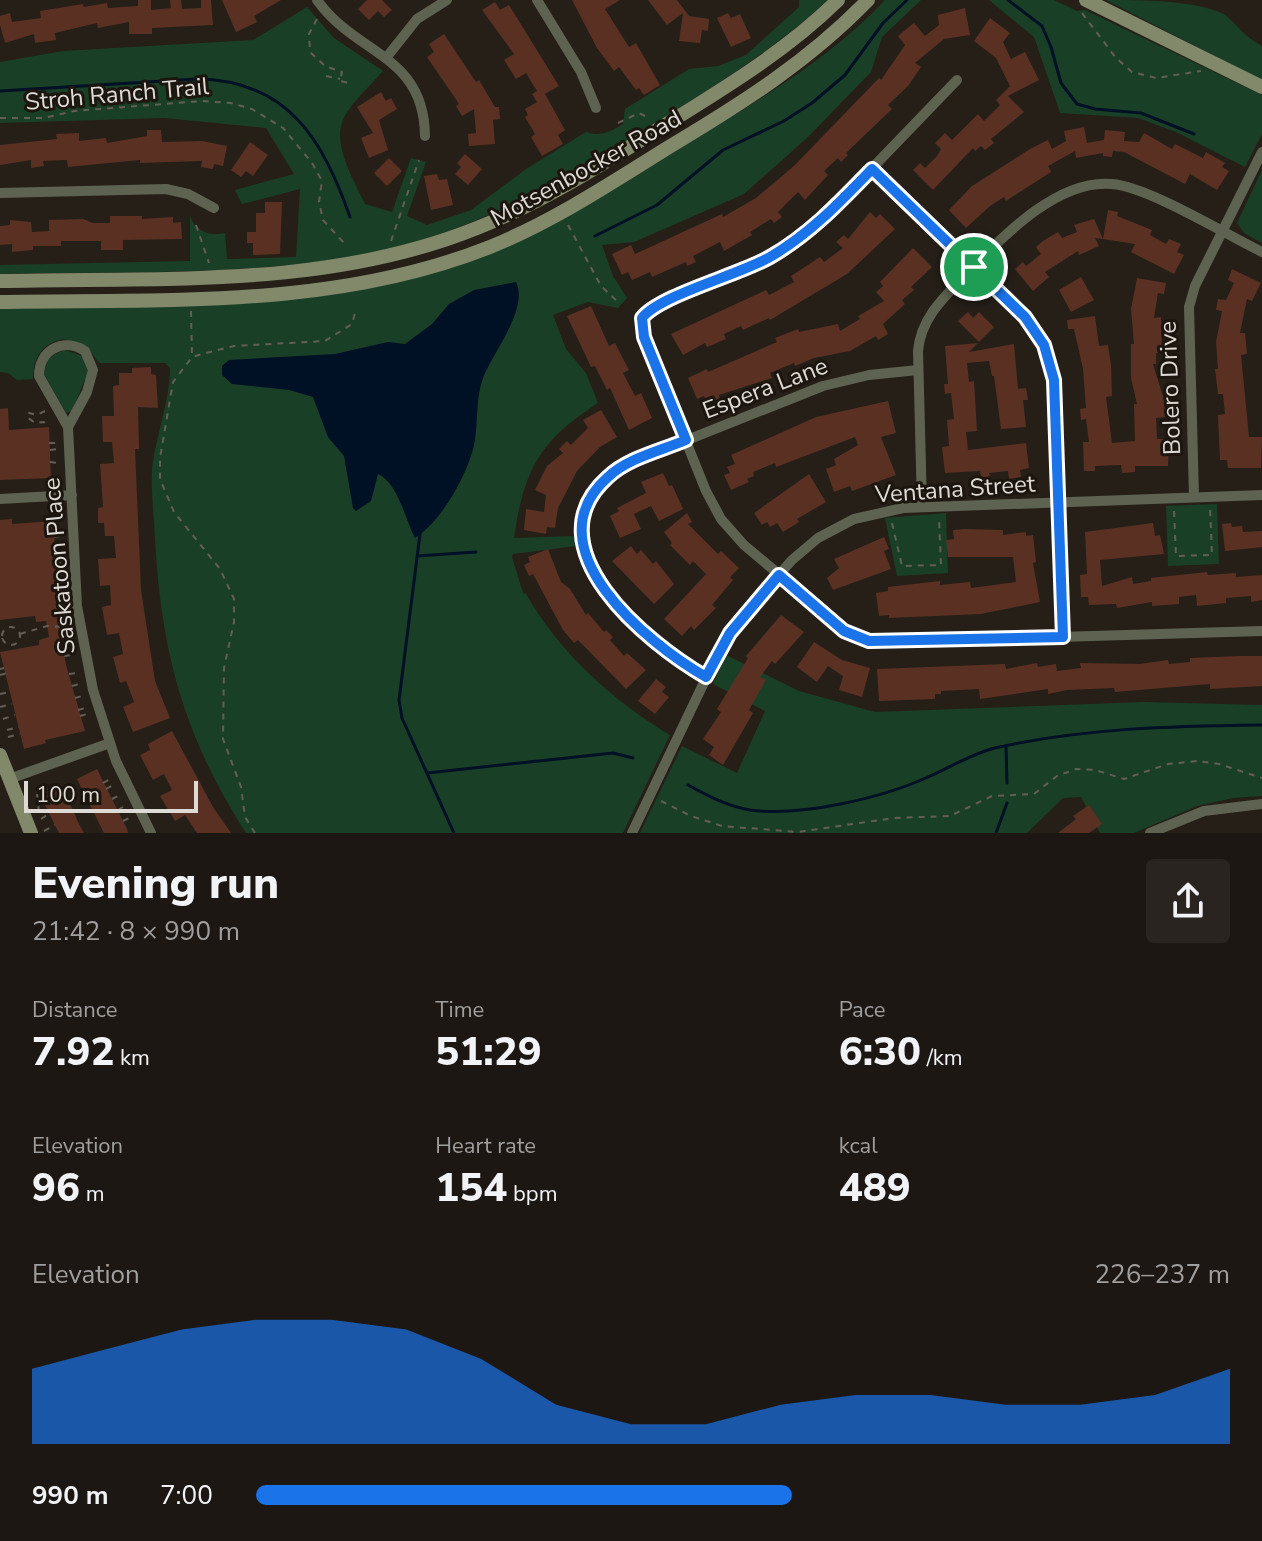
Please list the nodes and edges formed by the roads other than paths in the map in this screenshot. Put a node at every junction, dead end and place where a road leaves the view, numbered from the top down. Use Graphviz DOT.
graph roads {
  1 [pos="317,0"];
  2 [pos="447,0"];
  3 [pos="537,0"];
  4 [pos="838,0"];
  5 [pos="868,0"];
  6 [pos="1084,6"];
  7 [pos="386,58"];
  8 [pos="957,80"];
  9 [pos="1262,87"];
  10 [pos="596,108"];
  11 [pos="425,136"];
  12 [pos="1262,152"];
  13 [pos="872,169"];
  14 [pos="0,193"];
  15 [pos="214,208"];
  16 [pos="1222,232"];
  17 [pos="1262,252"];
  18 [pos="974,267"];
  19 [pos="0,281"];
  20 [pos="0,302"];
  21 [pos="918,370"];
  22 [pos="68,427"];
  23 [pos="686,440"];
  24 [pos="72,495"];
  25 [pos="1262,495"];
  26 [pos="1194,497"];
  27 [pos="0,499"];
  28 [pos="1059,502"];
  29 [pos="922,506"];
  30 [pos="779,575"];
  31 [pos="1262,631"];
  32 [pos="1063,637"];
  33 [pos="706,677"];
  34 [pos="110,743"];
  35 [pos="0,755"];
  36 [pos="9,779"];
  37 [pos="1262,804"];
  38 [pos="37,832"];
  39 [pos="151,833"];
  40 [pos="632,833"];
  41 [pos="1150,833"];
  1 -- 7 [label="street"];
  2 -- 7 [label="street"];
  3 -- 10 [label="street"];
  4 -- 19 [label="main road, Motsenbocker Road"];
  5 -- 20 [label="main road, Motsenbocker Road"];
  6 -- 9 [label="main road"];
  7 -- 11 [label="street"];
  8 -- 13 [label="street"];
  12 -- 16 [label="street, Bolero Drive"];
  13 -- 18 [label="street"];
  13 -- 23 [label="street"];
  14 -- 15 [label="street"];
  16 -- 17 [label="street"];
  16 -- 18 [label="street"];
  16 -- 26 [label="street, Bolero Drive"];
  18 -- 21 [label="street"];
  18 -- 28 [label="street"];
  21 -- 23 [label="street, Espera Lane"];
  21 -- 29 [label="street"];
  22 -- 22 [label="street, Saskatoon Place"];
  22 -- 24 [label="street, Saskatoon Place"];
  23 -- 30 [label="street"];
  23 -- 33 [label="street, Espera Lane"];
  24 -- 27 [label="street"];
  24 -- 34 [label="street, Saskatoon Place"];
  25 -- 26 [label="street, Ventana Street"];
  26 -- 28 [label="street, Ventana Street"];
  28 -- 29 [label="street, Ventana Street"];
  28 -- 32 [label="street"];
  29 -- 30 [label="street, Ventana Street"];
  30 -- 32 [label="street"];
  30 -- 33 [label="street, Ventana Street"];
  31 -- 32 [label="street"];
  33 -- 40 [label="street, Ventana Street"];
  34 -- 36 [label="street"];
  34 -- 39 [label="street, Saskatoon Place"];
  35 -- 36 [label="main road"];
  36 -- 38 [label="main road"];
  37 -- 41 [label="street"];
}
